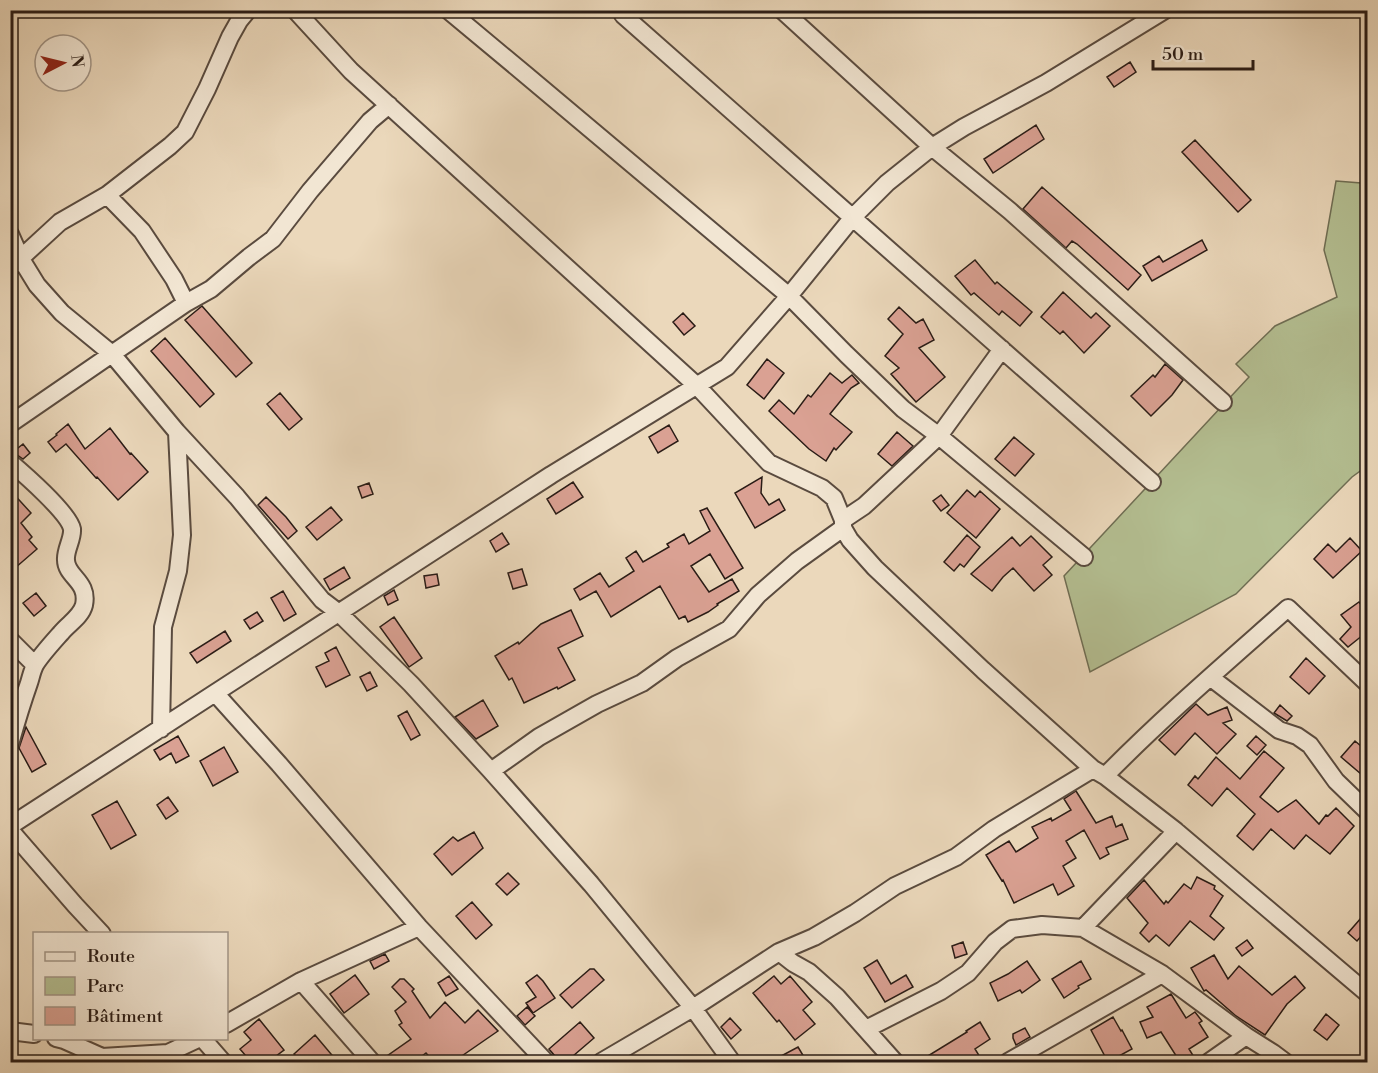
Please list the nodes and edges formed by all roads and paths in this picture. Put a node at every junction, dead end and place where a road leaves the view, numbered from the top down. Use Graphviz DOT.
graph roads {
  1 [pos="248,10"];
  2 [pos="295,10"];
  3 [pos="448,10"];
  4 [pos="782,10"];
  5 [pos="1165,10"];
  6 [pos="623,15"];
  7 [pos="389,105"];
  8 [pos="932,147"];
  9 [pos="107,195"];
  10 [pos="853,217"];
  11 [pos="10,234"];
  12 [pos="16,263"];
  13 [pos="789,296"];
  14 [pos="186,303"];
  15 [pos="1002,349"];
  16 [pos="112,354"];
  17 [pos="697,386"];
  18 [pos="1223,402"];
  19 [pos="19,413"];
  20 [pos="10,424"];
  21 [pos="177,432"];
  22 [pos="939,436"];
  23 [pos="10,462"];
  24 [pos="1152,482"];
  25 [pos="843,524"];
  26 [pos="1084,557"];
  27 [pos="339,613"];
  28 [pos="10,640"];
  29 [pos="35,665"];
  30 [pos="1210,676"];
  31 [pos="1368,684"];
  32 [pos="216,694"];
  33 [pos="161,729"];
  34 [pos="10,744"];
  35 [pos="491,771"];
  36 [pos="1099,773"];
  37 [pos="1368,812"];
  38 [pos="10,828"];
  39 [pos="1176,831"];
  40 [pos="419,927"];
  41 [pos="1083,928"];
  42 [pos="101,932"];
  43 [pos="779,952"];
  44 [pos="1162,974"];
  45 [pos="301,981"];
  46 [pos="1368,993"];
  47 [pos="693,1008"];
  48 [pos="228,1022"];
  49 [pos="866,1029"];
  50 [pos="10,1031"];
  51 [pos="33,1034"];
  52 [pos="1246,1036"];
  53 [pos="64,1040"];
  54 [pos="197,1040"];
  55 [pos="203,1040"];
  56 [pos="223,1062"];
  57 [pos="372,1062"];
  58 [pos="546,1062"];
  59 [pos="601,1062"];
  60 [pos="732,1062"];
  61 [pos="895,1062"];
  62 [pos="1008,1062"];
  63 [pos="1209,1062"];
  64 [pos="1285,1062"];
  1 -- 9 [label="street"];
  2 -- 7 [label="street"];
  3 -- 13 [label="street"];
  4 -- 8 [label="street"];
  5 -- 8 [label="street"];
  6 -- 10 [label="street"];
  7 -- 14 [label="street"];
  7 -- 17 [label="street"];
  8 -- 10 [label="street"];
  8 -- 18 [label="street"];
  9 -- 12 [label="street"];
  9 -- 14 [label="street"];
  10 -- 13 [label="street"];
  10 -- 15 [label="street"];
  11 -- 12 [label="street"];
  12 -- 16 [label="street"];
  13 -- 17 [label="street"];
  13 -- 22 [label="street"];
  14 -- 16 [label="street"];
  15 -- 22 [label="street"];
  15 -- 24 [label="street"];
  16 -- 19 [label="street"];
  16 -- 21 [label="street"];
  17 -- 25 [label="street"];
  17 -- 27 [label="street"];
  19 -- 20 [label="street"];
  21 -- 27 [label="street"];
  21 -- 33 [label="street"];
  22 -- 25 [label="street"];
  22 -- 26 [label="street"];
  23 -- 29 [label="street"];
  25 -- 35 [label="street"];
  25 -- 36 [label="street"];
  27 -- 32 [label="street"];
  27 -- 35 [label="street"];
  28 -- 29 [label="street"];
  29 -- 34 [label="street"];
  30 -- 31 [label="street"];
  30 -- 36 [label="street"];
  30 -- 37 [label="street"];
  32 -- 33 [label="street"];
  32 -- 40 [label="street"];
  33 -- 38 [label="street"];
  35 -- 47 [label="street"];
  36 -- 39 [label="street"];
  36 -- 43 [label="street"];
  38 -- 42 [label="street"];
  39 -- 41 [label="street"];
  39 -- 46 [label="street"];
  40 -- 45 [label="street"];
  40 -- 58 [label="street"];
  41 -- 44 [label="street"];
  41 -- 49 [label="street"];
  43 -- 47 [label="street"];
  43 -- 49 [label="street"];
  44 -- 52 [label="street"];
  44 -- 62 [label="street"];
  45 -- 48 [label="street"];
  45 -- 57 [label="street"];
  47 -- 59 [label="street"];
  47 -- 60 [label="street"];
  49 -- 61 [label="street"];
  50 -- 51 [label="street"];
  52 -- 63 [label="street"];
  52 -- 64 [label="street"];
  53 -- 54 [label="street"];
  55 -- 56 [label="street"];
}
